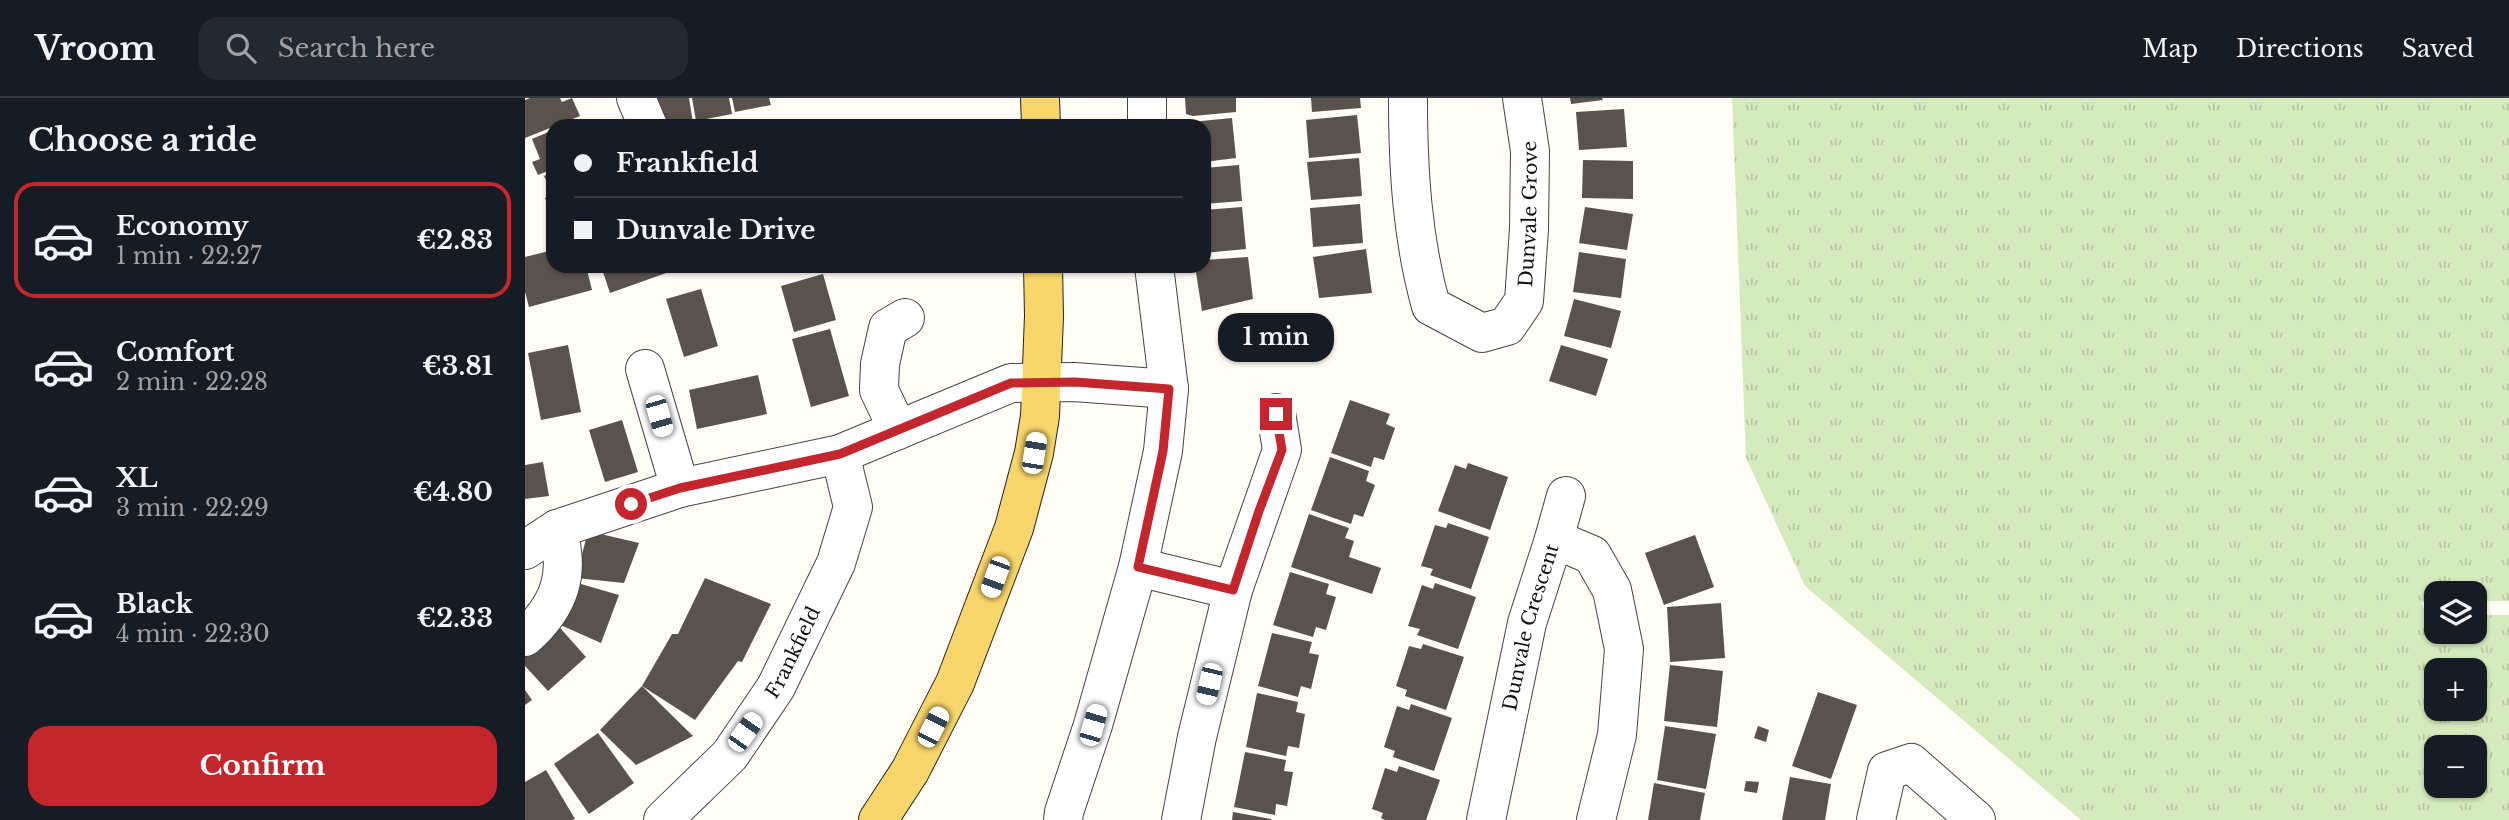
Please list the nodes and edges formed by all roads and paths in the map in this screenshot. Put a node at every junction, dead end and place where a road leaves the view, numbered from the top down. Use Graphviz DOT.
graph roads {
  1 [pos="636,98"];
  2 [pos="1040,98"];
  3 [pos="1147,98"];
  4 [pos="1408,98"];
  5 [pos="1522,98"];
  6 [pos="645,119"];
  7 [pos="1041,119"];
  8 [pos="1147,119"];
  9 [pos="1043,273"];
  10 [pos="1155,273"];
  11 [pos="905,318"];
  12 [pos="645,369"];
  13 [pos="1042,382"];
  14 [pos="1169,389"];
  15 [pos="1276,414"];
  16 [pos="898,430"];
  17 [pos="840,454"];
  18 [pos="680,488"];
  19 [pos="1566,496"];
  20 [pos="557,528"];
  21 [pos="1553,539"];
  22 [pos="525,550"];
  23 [pos="1138,567"];
  24 [pos="1233,590"];
  25 [pos="525,636"];
  26 [pos="663,820"];
  27 [pos="878,820"];
  28 [pos="1063,820"];
  29 [pos="1181,820"];
  30 [pos="1486,820"];
  31 [pos="1596,820"];
  32 [pos="1876,820"];
  33 [pos="1976,820"];
  1 -- 6 [label="street"];
  2 -- 7 [label="main road"];
  3 -- 8 [label="street"];
  4 -- 5 [label="street, Dunvale Grove"];
  9 -- 13 [label="main road"];
  10 -- 14 [label="street"];
  11 -- 16 [label="street"];
  12 -- 18 [label="street"];
  13 -- 14 [label="street"];
  13 -- 16 [label="street"];
  13 -- 27 [label="main road"];
  14 -- 23 [label="street"];
  15 -- 24 [label="street"];
  16 -- 17 [label="street"];
  17 -- 18 [label="street"];
  17 -- 26 [label="street, Frankfield"];
  18 -- 20 [label="street"];
  19 -- 21 [label="street"];
  20 -- 22 [label="street"];
  20 -- 25 [label="street"];
  21 -- 30 [label="street, Dunvale Crescent"];
  21 -- 31 [label="street, Dunvale Crescent"];
  23 -- 24 [label="street"];
  23 -- 28 [label="street"];
  24 -- 29 [label="street"];
  32 -- 33 [label="street"];
}
